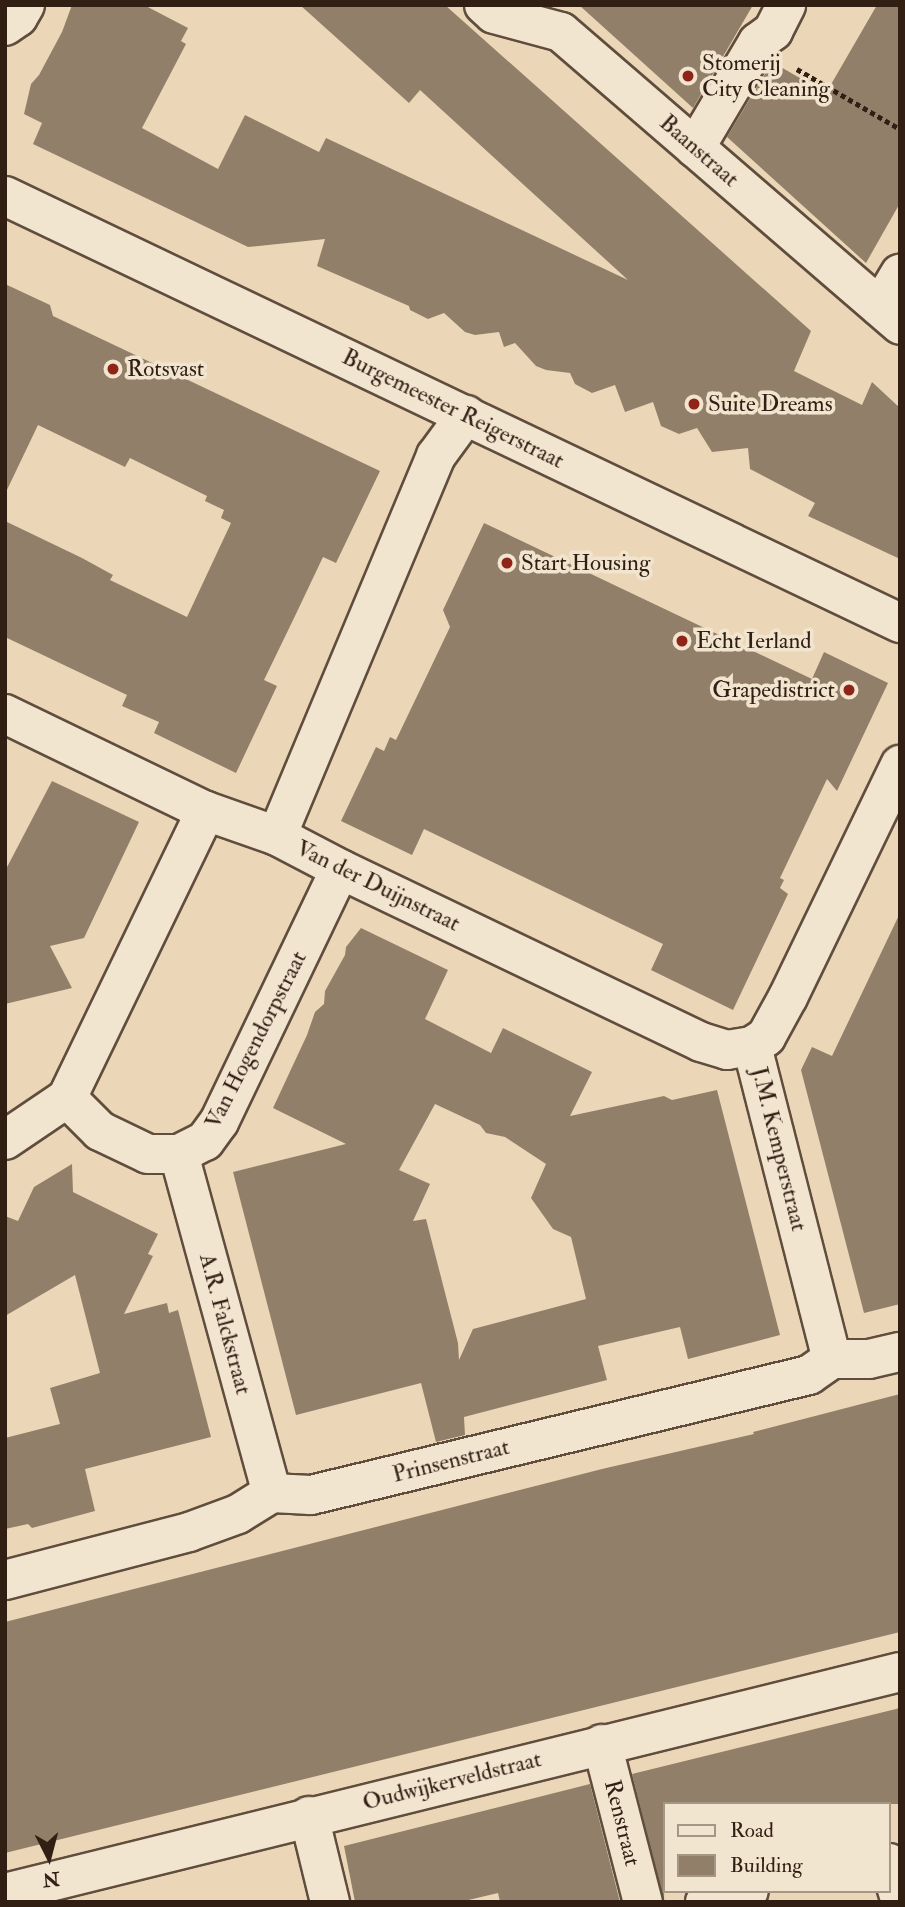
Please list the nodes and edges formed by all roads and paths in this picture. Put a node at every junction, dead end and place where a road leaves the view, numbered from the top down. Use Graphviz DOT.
graph roads {
  1 [pos="25,5"];
  2 [pos="484,5"];
  3 [pos="786,5"];
  4 [pos="536,13"];
  5 [pos="5,26"];
  6 [pos="765,36"];
  7 [pos="900,129"];
  8 [pos="695,148"];
  9 [pos="5,196"];
  10 [pos="900,274"];
  11 [pos="890,316"];
  12 [pos="466,415"];
  13 [pos="900,624"];
  14 [pos="5,714"];
  15 [pos="900,765"];
  16 [pos="206,811"];
  17 [pos="276,836"];
  18 [pos="340,870"];
  19 [pos="752,1046"];
  20 [pos="66,1098"];
  21 [pos="5,1140"];
  22 [pos="179,1154"];
  23 [pos="900,1352"];
  24 [pos="832,1359"];
  25 [pos="272,1493"];
  26 [pos="5,1580"];
  27 [pos="900,1672"];
  28 [pos="602,1744"];
  29 [pos="309,1816"];
  30 [pos="891,1869"];
  31 [pos="5,1893"];
  32 [pos="741,1893"];
  33 [pos="900,1898"];
  34 [pos="330,1902"];
  35 [pos="643,1902"];
  36 [pos="705,1902"];
  1 -- 5 [label="street"];
  2 -- 4 [label="street, Baanstraat"];
  3 -- 6 [label="street"];
  4 -- 8 [label="street, Baanstraat"];
  6 -- 7 [label="path"];
  6 -- 8 [label="street"];
  8 -- 11 [label="street, Baanstraat"];
  9 -- 12 [label="street, Burgemeester Reigerstraat"];
  10 -- 11 [label="street"];
  12 -- 13 [label="street, Burgemeester Reigerstraat"];
  12 -- 17 [label="street"];
  14 -- 16 [label="street, Van der Duijnstraat"];
  15 -- 19 [label="street, J.M. Kemperstraat"];
  16 -- 17 [label="street, Van der Duijnstraat"];
  16 -- 20 [label="street"];
  17 -- 18 [label="street, Van der Duijnstraat"];
  18 -- 19 [label="street, Van der Duijnstraat"];
  18 -- 22 [label="street, Van Hogendorpstraat"];
  19 -- 24 [label="street, J.M. Kemperstraat"];
  20 -- 21 [label="street"];
  20 -- 22 [label="street"];
  22 -- 25 [label="street, A.R. Falckstraat"];
  23 -- 24 [label="street"];
  24 -- 25 [label="street, Prinsenstraat"];
  25 -- 26 [label="street"];
  27 -- 28 [label="street, Oudwijkerveldstraat"];
  28 -- 29 [label="street, Oudwijkerveldstraat"];
  28 -- 35 [label="street, Renstraat"];
  29 -- 31 [label="street, Oudwijkerveldstraat"];
  29 -- 34 [label="street"];
  30 -- 33 [label="street"];
  32 -- 36 [label="street"];
}
